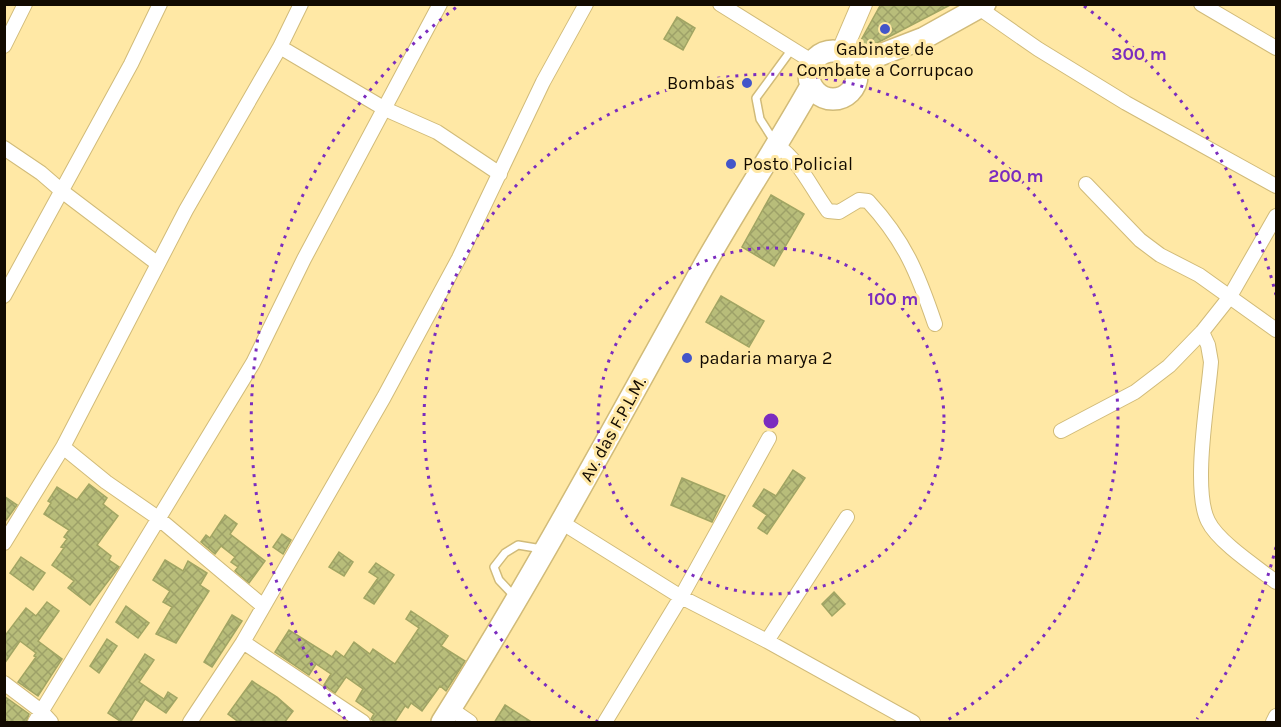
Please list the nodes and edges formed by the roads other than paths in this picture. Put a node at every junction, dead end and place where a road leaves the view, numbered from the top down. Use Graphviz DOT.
graph roads {
  1 [pos="25,4"];
  2 [pos="160,4"];
  3 [pos="301,4"];
  4 [pos="440,4"];
  5 [pos="586,4"];
  6 [pos="720,4"];
  7 [pos="862,4"];
  8 [pos="1201,4"];
  9 [pos="982,6"];
  10 [pos="4,46"];
  11 [pos="280,47"];
  12 [pos="1276,48"];
  13 [pos="792,49"];
  14 [pos="848,59"];
  15 [pos="813,62"];
  16 [pos="811,86"];
  17 [pos="832,99"];
  18 [pos="385,109"];
  19 [pos="780,140"];
  20 [pos="4,148"];
  21 [pos="500,174"];
  22 [pos="1086,184"];
  23 [pos="1276,186"];
  24 [pos="63,192"];
  25 [pos="1276,216"];
  26 [pos="158,264"];
  27 [pos="4,296"];
  28 [pos="1229,298"];
  29 [pos="935,324"];
  30 [pos="1276,330"];
  31 [pos="1202,332"];
  32 [pos="1061,431"];
  33 [pos="769,438"];
  34 [pos="63,447"];
  35 [pos="847,517"];
  36 [pos="158,518"];
  37 [pos="561,522"];
  38 [pos="4,543"];
  39 [pos="544,550"];
  40 [pos="1276,582"];
  41 [pos="681,597"];
  42 [pos="516,598"];
  43 [pos="263,606"];
  44 [pos="767,641"];
  45 [pos="243,642"];
  46 [pos="4,683"];
  47 [pos="447,716"];
  48 [pos="1276,716"];
  49 [pos="38,717"];
  50 [pos="51,723"];
  51 [pos="190,723"];
  52 [pos="363,723"];
  53 [pos="470,723"];
  54 [pos="605,723"];
  55 [pos="913,723"];
  56 [pos="1273,723"];
  1 -- 10 [label="street"];
  2 -- 24 [label="street"];
  3 -- 11 [label="street"];
  4 -- 18 [label="street"];
  5 -- 21 [label="street"];
  6 -- 13 [label="street"];
  7 -- 14 [label="main road"];
  8 -- 12 [label="street"];
  9 -- 14 [label="main road"];
  9 -- 23 [label="street"];
  11 -- 18 [label="street"];
  11 -- 26 [label="street"];
  13 -- 15 [label="street"];
  13 -- 19 [label="lane"];
  14 -- 15 [label="main road"];
  14 -- 17 [label="main road"];
  15 -- 16 [label="main road"];
  16 -- 17 [label="main road"];
  16 -- 19 [label="main road, Av. das F.P.L.M."];
  17 -- 19 [label="main road, Av. das F.P.L.M."];
  18 -- 21 [label="street"];
  18 -- 36 [label="street"];
  19 -- 29 [label="street"];
  19 -- 37 [label="main road, Av. das F.P.L.M."];
  20 -- 24 [label="street"];
  21 -- 43 [label="street"];
  22 -- 28 [label="street"];
  24 -- 26 [label="street"];
  24 -- 27 [label="street"];
  25 -- 28 [label="street"];
  26 -- 34 [label="street"];
  28 -- 30 [label="street"];
  28 -- 31 [label="street"];
  31 -- 32 [label="street"];
  31 -- 40 [label="street"];
  33 -- 41 [label="street"];
  34 -- 36 [label="street"];
  34 -- 38 [label="street"];
  35 -- 44 [label="street"];
  36 -- 43 [label="street"];
  36 -- 49 [label="street"];
  37 -- 39 [label="main road, Av. das F.P.L.M."];
  37 -- 41 [label="street"];
  39 -- 42 [label="main road, Av. das F.P.L.M."];
  39 -- 42 [label="lane"];
  41 -- 44 [label="street"];
  41 -- 54 [label="street"];
  42 -- 47 [label="main road, Av. das F.P.L.M."];
  43 -- 45 [label="street"];
  44 -- 55 [label="street"];
  45 -- 51 [label="street"];
  45 -- 52 [label="street"];
  46 -- 49 [label="street"];
  47 -- 53 [label="street"];
  48 -- 56 [label="street"];
  49 -- 50 [label="street"];
}
